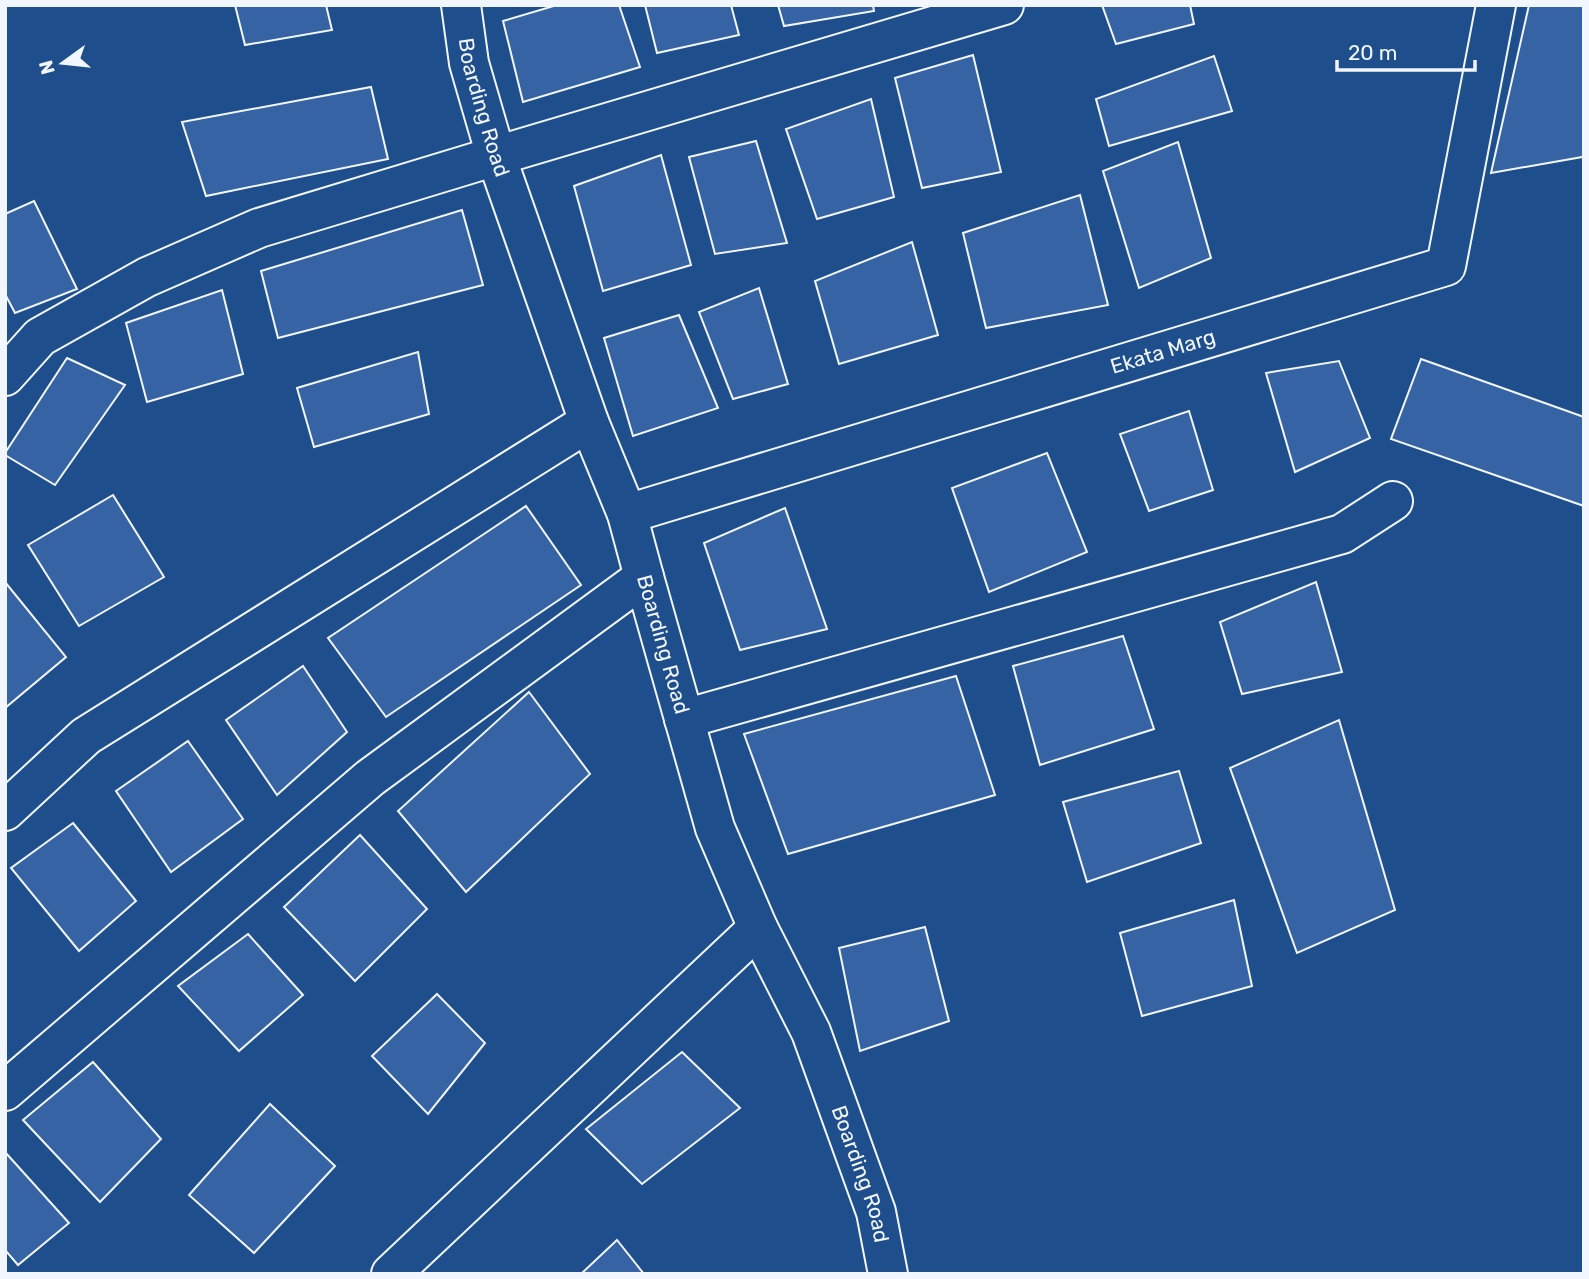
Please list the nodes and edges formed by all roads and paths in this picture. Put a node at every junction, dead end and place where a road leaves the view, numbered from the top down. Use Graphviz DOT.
graph roads {
  1 [pos="461,5"];
  2 [pos="1004,5"];
  3 [pos="1496,5"];
  4 [pos="496,156"];
  5 [pos="5,376"];
  6 [pos="589,422"];
  7 [pos="1393,501"];
  8 [pos="628,514"];
  9 [pos="644,577"];
  10 [pos="684,719"];
  11 [pos="5,811"];
  12 [pos="758,928"];
  13 [pos="5,1091"];
  14 [pos="391,1274"];
  15 [pos="888,1274"];
  1 -- 4 [label="street, Boarding Road"];
  2 -- 4 [label="street"];
  3 -- 8 [label="street, Ekata Marg"];
  4 -- 5 [label="street"];
  4 -- 6 [label="street, Boarding Road"];
  6 -- 8 [label="street, Boarding Road"];
  6 -- 11 [label="street"];
  7 -- 10 [label="street"];
  8 -- 9 [label="street, Boarding Road"];
  9 -- 10 [label="street, Boarding Road"];
  9 -- 13 [label="street"];
  10 -- 12 [label="street, Boarding Road"];
  12 -- 14 [label="street"];
  12 -- 15 [label="street, Boarding Road"];
}
